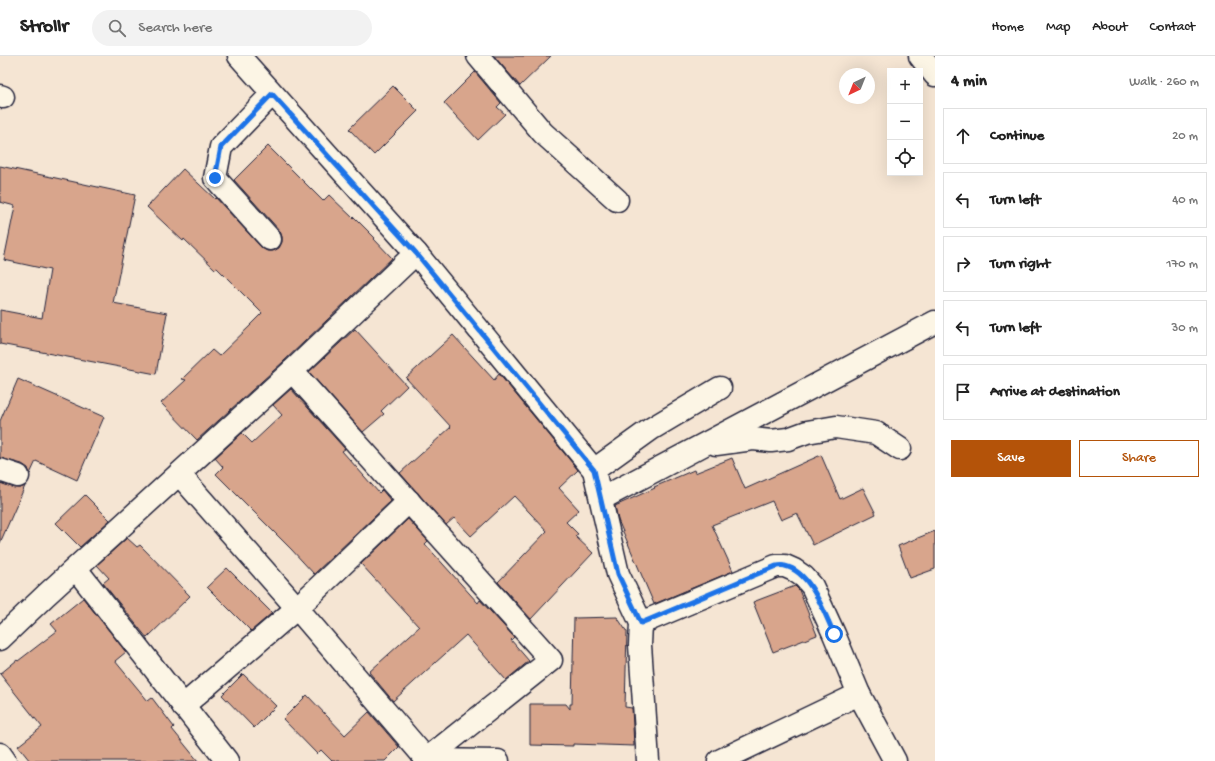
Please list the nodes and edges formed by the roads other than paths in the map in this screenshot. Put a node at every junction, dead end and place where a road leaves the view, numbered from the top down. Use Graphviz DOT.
graph roads {
  1 [pos="239,56"];
  2 [pos="478,56"];
  3 [pos="920,56"];
  4 [pos="935,75"];
  5 [pos="272,94"];
  6 [pos="617,200"];
  7 [pos="270,239"];
  8 [pos="416,253"];
  9 [pos="935,322"];
  10 [pos="292,371"];
  11 [pos="720,388"];
  12 [pos="705,445"];
  13 [pos="900,449"];
  14 [pos="594,470"];
  15 [pos="180,474"];
  16 [pos="601,499"];
  17 [pos="409,501"];
  18 [pos="76,568"];
  19 [pos="297,608"];
  20 [pos="641,623"];
  21 [pos="0,639"];
  22 [pos="859,694"];
  23 [pos="184,706"];
  24 [pos="0,754"];
  25 [pos="426,760"];
  26 [pos="5,761"];
  27 [pos="227,761"];
  28 [pos="498,761"];
  29 [pos="648,761"];
  30 [pos="718,761"];
  31 [pos="895,761"];
  1 -- 5 [label="street"];
  2 -- 6 [label="street"];
  3 -- 4 [label="street"];
  5 -- 7 [label="street"];
  5 -- 8 [label="street"];
  8 -- 10 [label="street"];
  8 -- 14 [label="street"];
  9 -- 12 [label="street"];
  10 -- 15 [label="street"];
  10 -- 17 [label="street"];
  11 -- 14 [label="street"];
  12 -- 13 [label="street"];
  12 -- 16 [label="street"];
  14 -- 16 [label="street"];
  15 -- 18 [label="street"];
  15 -- 19 [label="street"];
  16 -- 20 [label="street"];
  17 -- 19 [label="street"];
  17 -- 25 [label="street"];
  18 -- 21 [label="street"];
  18 -- 23 [label="street"];
  19 -- 23 [label="street"];
  19 -- 25 [label="street"];
  20 -- 22 [label="street"];
  20 -- 29 [label="street"];
  22 -- 30 [label="street"];
  22 -- 31 [label="street"];
  23 -- 27 [label="street"];
  24 -- 26 [label="street"];
  25 -- 28 [label="street"];
}
